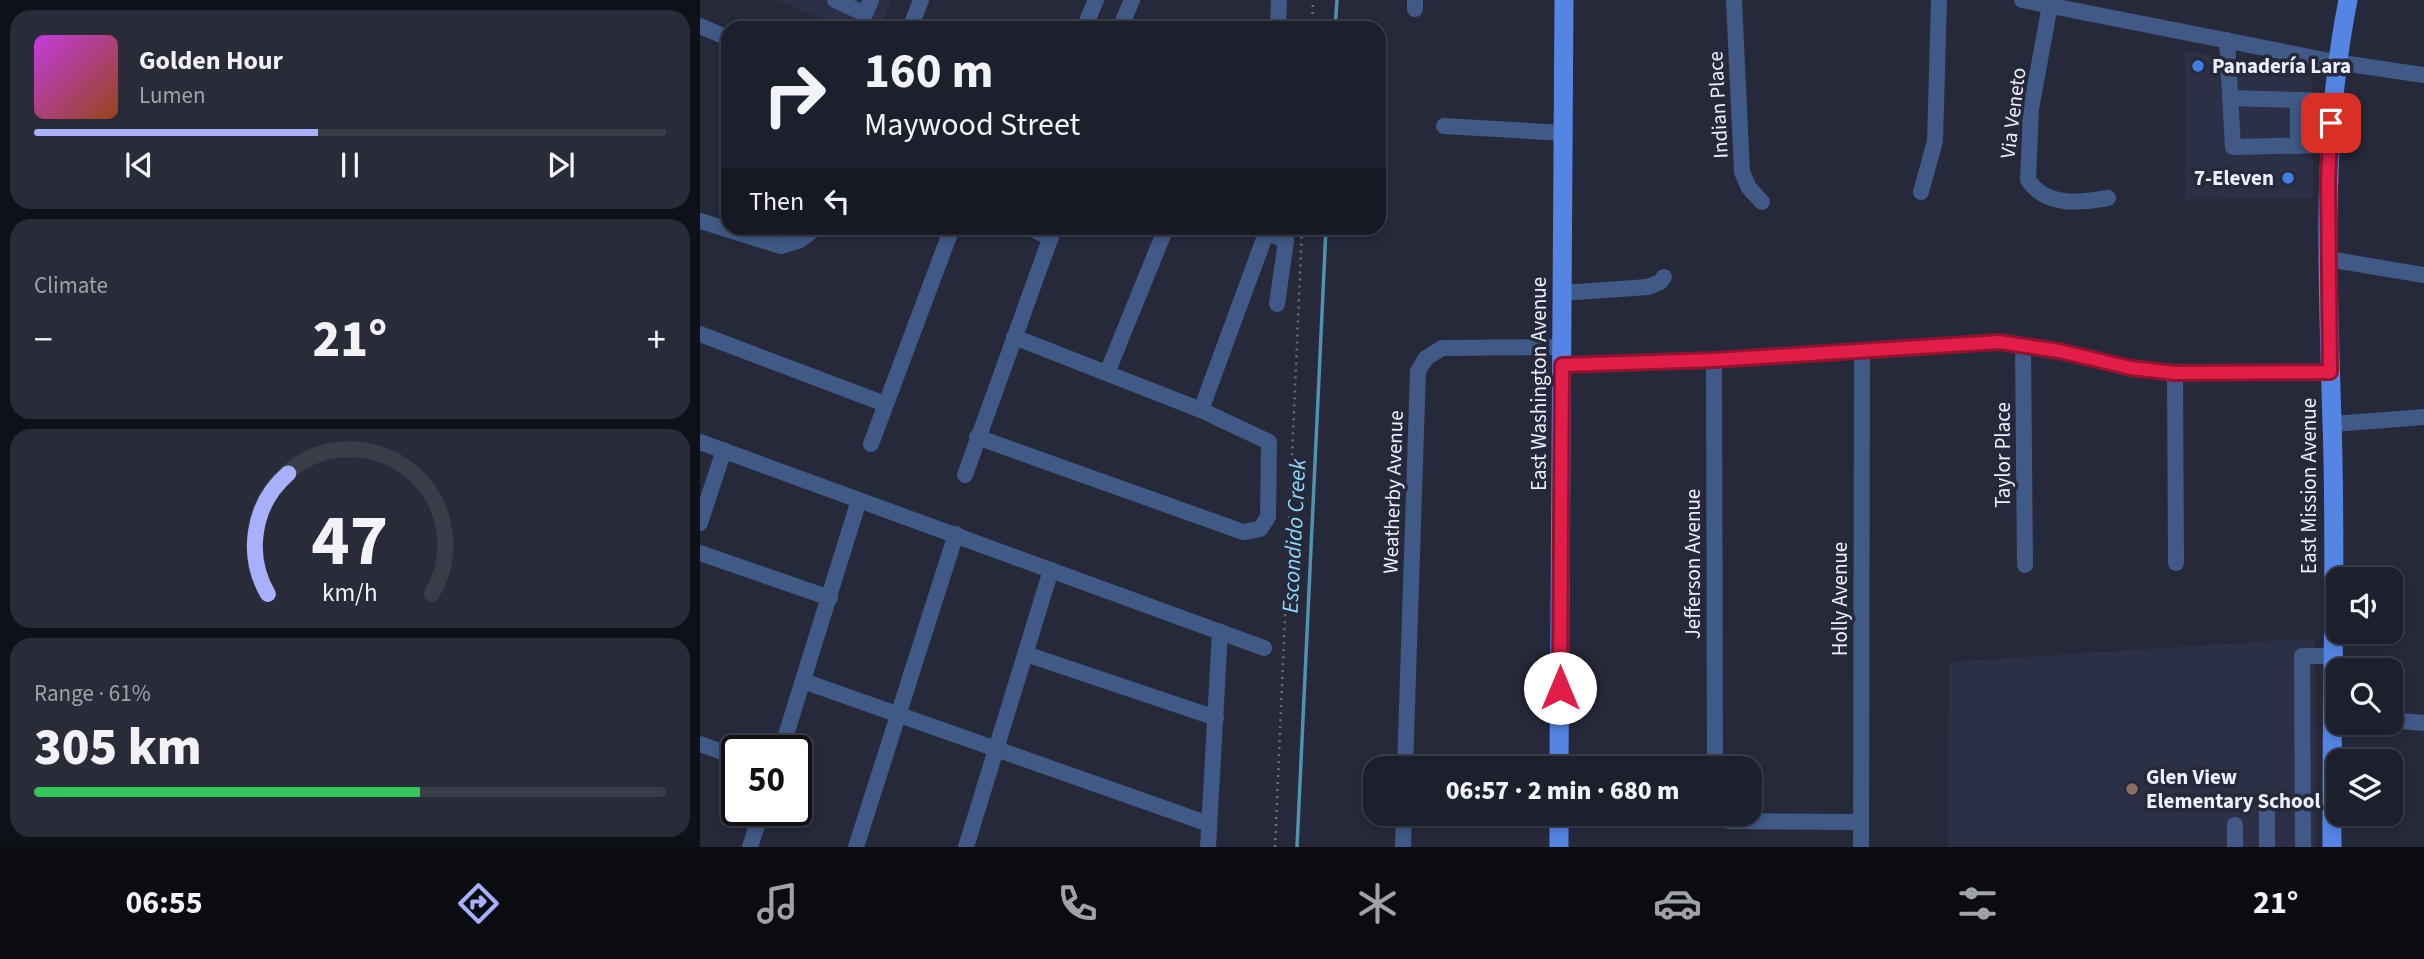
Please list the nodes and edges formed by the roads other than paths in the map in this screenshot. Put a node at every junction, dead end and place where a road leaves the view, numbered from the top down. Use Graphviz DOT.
graph roads {
  1 [pos="835,0"];
  2 [pos="871,0"];
  3 [pos="921,0"];
  4 [pos="1096,0"];
  5 [pos="1132,0"];
  6 [pos="1279,0"];
  7 [pos="1564,0"];
  8 [pos="1734,0"];
  9 [pos="1939,0"];
  10 [pos="2022,0"];
  11 [pos="2347,0"];
  12 [pos="2050,5"];
  13 [pos="913,21"];
  14 [pos="1087,21"];
  15 [pos="1123,21"];
  16 [pos="1278,21"];
  17 [pos="700,26"];
  18 [pos="721,35"];
  19 [pos="2227,40"];
  20 [pos="2336,62"];
  21 [pos="2424,75"];
  22 [pos="2230,98"];
  23 [pos="2298,100"];
  24 [pos="2333,101"];
  25 [pos="1444,126"];
  26 [pos="1563,133"];
  27 [pos="2330,145"];
  28 [pos="2298,146"];
  29 [pos="1921,192"];
  30 [pos="2108,198"];
  31 [pos="1762,202"];
  32 [pos="700,221"];
  33 [pos="721,227"];
  34 [pos="749,235"];
  35 [pos="807,235"];
  36 [pos="949,235"];
  37 [pos="1051,235"];
  38 [pos="1163,235"];
  39 [pos="1265,235"];
  40 [pos="1276,235"];
  41 [pos="2328,259"];
  42 [pos="2424,275"];
  43 [pos="1664,277"];
  44 [pos="1562,293"];
  45 [pos="1277,304"];
  46 [pos="700,334"];
  47 [pos="1014,337"];
  48 [pos="2024,346"];
  49 [pos="1861,350"];
  50 [pos="1562,356"];
  51 [pos="1714,360"];
  52 [pos="2330,372"];
  53 [pos="1107,373"];
  54 [pos="2175,373"];
  55 [pos="886,404"];
  56 [pos="1201,410"];
  57 [pos="2424,417"];
  58 [pos="2333,424"];
  59 [pos="978,438"];
  60 [pos="700,442"];
  61 [pos="872,444"];
  62 [pos="724,450"];
  63 [pos="965,475"];
  64 [pos="859,500"];
  65 [pos="700,523"];
  66 [pos="956,534"];
  67 [pos="700,553"];
  68 [pos="2176,563"];
  69 [pos="2025,565"];
  70 [pos="1051,570"];
  71 [pos="830,597"];
  72 [pos="1220,632"];
  73 [pos="1264,648"];
  74 [pos="1026,654"];
  75 [pos="2332,656"];
  76 [pos="803,681"];
  77 [pos="898,716"];
  78 [pos="1216,718"];
  79 [pos="2403,721"];
  80 [pos="2424,723"];
  81 [pos="785,735"];
  82 [pos="2335,735"];
  83 [pos="700,744"];
  84 [pos="995,749"];
  85 [pos="721,751"];
  86 [pos="1405,756"];
  87 [pos="1559,756"];
  88 [pos="1715,756"];
  89 [pos="2267,810"];
  90 [pos="1762,821"];
  91 [pos="1861,822"];
  92 [pos="1209,824"];
  93 [pos="2235,825"];
  94 [pos="757,826"];
  95 [pos="1404,826"];
  96 [pos="1559,826"];
  97 [pos="750,847"];
  98 [pos="856,847"];
  99 [pos="965,847"];
  100 [pos="1208,847"];
  101 [pos="1403,847"];
  102 [pos="1559,847"];
  103 [pos="1861,847"];
  104 [pos="2235,847"];
  105 [pos="2267,847"];
  106 [pos="2303,847"];
  107 [pos="2332,847"];
  1 -- 2 [label="street"];
  3 -- 13 [label="street"];
  4 -- 14 [label="street"];
  5 -- 15 [label="street"];
  6 -- 16 [label="street"];
  7 -- 26 [label="main road, East Washington Avenue"];
  8 -- 31 [label="street, Indian Place"];
  9 -- 29 [label="street"];
  10 -- 12 [label="street"];
  11 -- 20 [label="main road, East Mission Avenue"];
  12 -- 19 [label="street"];
  12 -- 30 [label="street, Via Veneto"];
  17 -- 18 [label="street"];
  19 -- 20 [label="street"];
  19 -- 22 [label="street"];
  20 -- 21 [label="street"];
  20 -- 24 [label="main road, East Mission Avenue"];
  22 -- 23 [label="street"];
  22 -- 28 [label="street"];
  23 -- 24 [label="street"];
  23 -- 28 [label="street"];
  24 -- 27 [label="main road, East Mission Avenue"];
  25 -- 26 [label="street"];
  26 -- 44 [label="main road, East Washington Avenue"];
  27 -- 28 [label="street"];
  27 -- 41 [label="main road, East Mission Avenue"];
  32 -- 33 [label="street"];
  34 -- 35 [label="street"];
  36 -- 55 [label="street"];
  37 -- 47 [label="street"];
  38 -- 53 [label="street"];
  39 -- 56 [label="street"];
  40 -- 45 [label="street"];
  41 -- 42 [label="street"];
  41 -- 52 [label="main road, East Mission Avenue"];
  43 -- 44 [label="street"];
  44 -- 50 [label="main road, East Washington Avenue"];
  46 -- 55 [label="street"];
  47 -- 53 [label="street"];
  47 -- 59 [label="street"];
  48 -- 49 [label="street, Weatherby Avenue"];
  48 -- 54 [label="street, Weatherby Avenue"];
  48 -- 69 [label="street, Taylor Place"];
  49 -- 51 [label="street, Weatherby Avenue"];
  49 -- 91 [label="street, Holly Avenue"];
  50 -- 51 [label="street, Weatherby Avenue"];
  50 -- 86 [label="street, Weatherby Avenue"];
  50 -- 87 [label="main road, East Washington Avenue"];
  51 -- 88 [label="street, Jefferson Avenue"];
  52 -- 54 [label="street, Weatherby Avenue"];
  52 -- 58 [label="main road, East Mission Avenue"];
  53 -- 56 [label="street"];
  54 -- 68 [label="street"];
  55 -- 61 [label="street"];
  56 -- 59 [label="street"];
  57 -- 58 [label="street"];
  58 -- 75 [label="main road, East Mission Avenue"];
  59 -- 63 [label="street"];
  60 -- 62 [label="street"];
  62 -- 64 [label="street"];
  62 -- 65 [label="street"];
  64 -- 66 [label="street"];
  64 -- 71 [label="street"];
  66 -- 70 [label="street"];
  66 -- 77 [label="street"];
  67 -- 71 [label="street"];
  70 -- 72 [label="street"];
  70 -- 74 [label="street"];
  71 -- 76 [label="street"];
  72 -- 73 [label="street"];
  72 -- 78 [label="street"];
  74 -- 78 [label="street"];
  74 -- 84 [label="street"];
  75 -- 106 [label="street"];
  76 -- 77 [label="street"];
  76 -- 81 [label="street"];
  77 -- 84 [label="street"];
  77 -- 98 [label="street"];
  78 -- 92 [label="street"];
  79 -- 80 [label="street"];
  82 -- 107 [label="main road, East Mission Avenue"];
  83 -- 85 [label="street"];
  84 -- 92 [label="street"];
  84 -- 99 [label="street"];
  89 -- 105 [label="street"];
  90 -- 91 [label="street"];
  91 -- 103 [label="street, Holly Avenue"];
  92 -- 100 [label="street"];
  93 -- 104 [label="street"];
  94 -- 97 [label="street"];
  95 -- 101 [label="street"];
  96 -- 102 [label="main road"];
}
